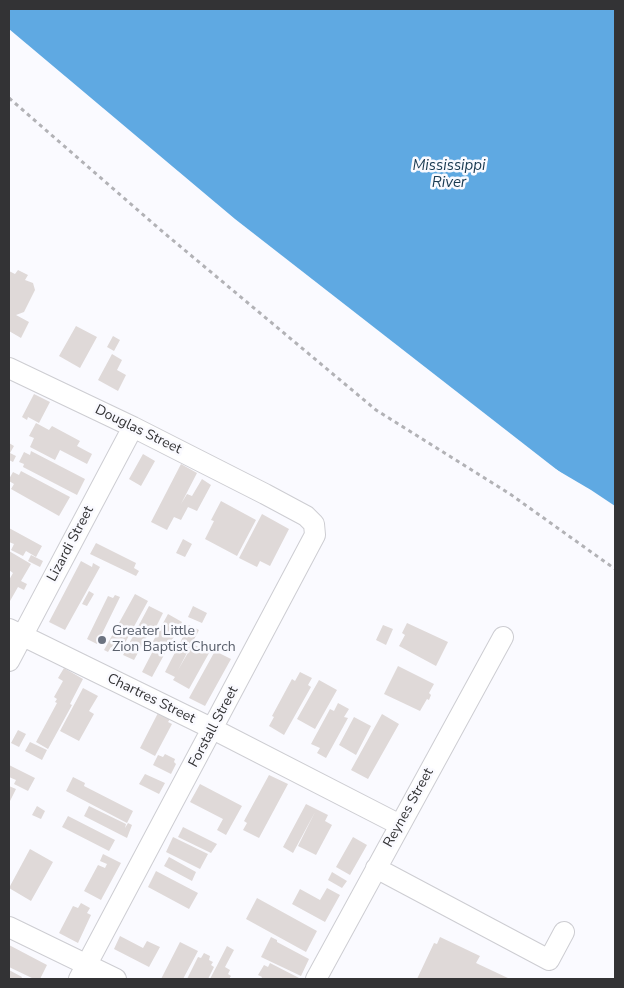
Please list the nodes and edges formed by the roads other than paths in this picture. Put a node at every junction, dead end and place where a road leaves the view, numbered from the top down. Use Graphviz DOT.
graph roads {
  1 [pos="9,368"];
  2 [pos="133,427"];
  3 [pos="265,494"];
  4 [pos="16,632"];
  5 [pos="503,637"];
  6 [pos="9,661"];
  7 [pos="213,729"];
  8 [pos="400,825"];
  9 [pos="376,868"];
  10 [pos="9,927"];
  11 [pos="564,932"];
  12 [pos="83,972"];
  13 [pos="116,979"];
  14 [pos="316,979"];
  1 -- 2 [label="street, Douglas Street"];
  2 -- 3 [label="street, Douglas Street"];
  2 -- 4 [label="street, Lizardi Street"];
  3 -- 7 [label="street, Forstall Street"];
  4 -- 6 [label="street, Lizardi Street"];
  4 -- 7 [label="street, Chartres Street"];
  5 -- 8 [label="street, Reynes Street"];
  7 -- 8 [label="street, Chartres Street"];
  7 -- 12 [label="street, Forstall Street"];
  8 -- 9 [label="street, Reynes Street"];
  9 -- 11 [label="street"];
  9 -- 14 [label="street, Reynes Street"];
  10 -- 12 [label="street"];
  12 -- 13 [label="street"];
}
